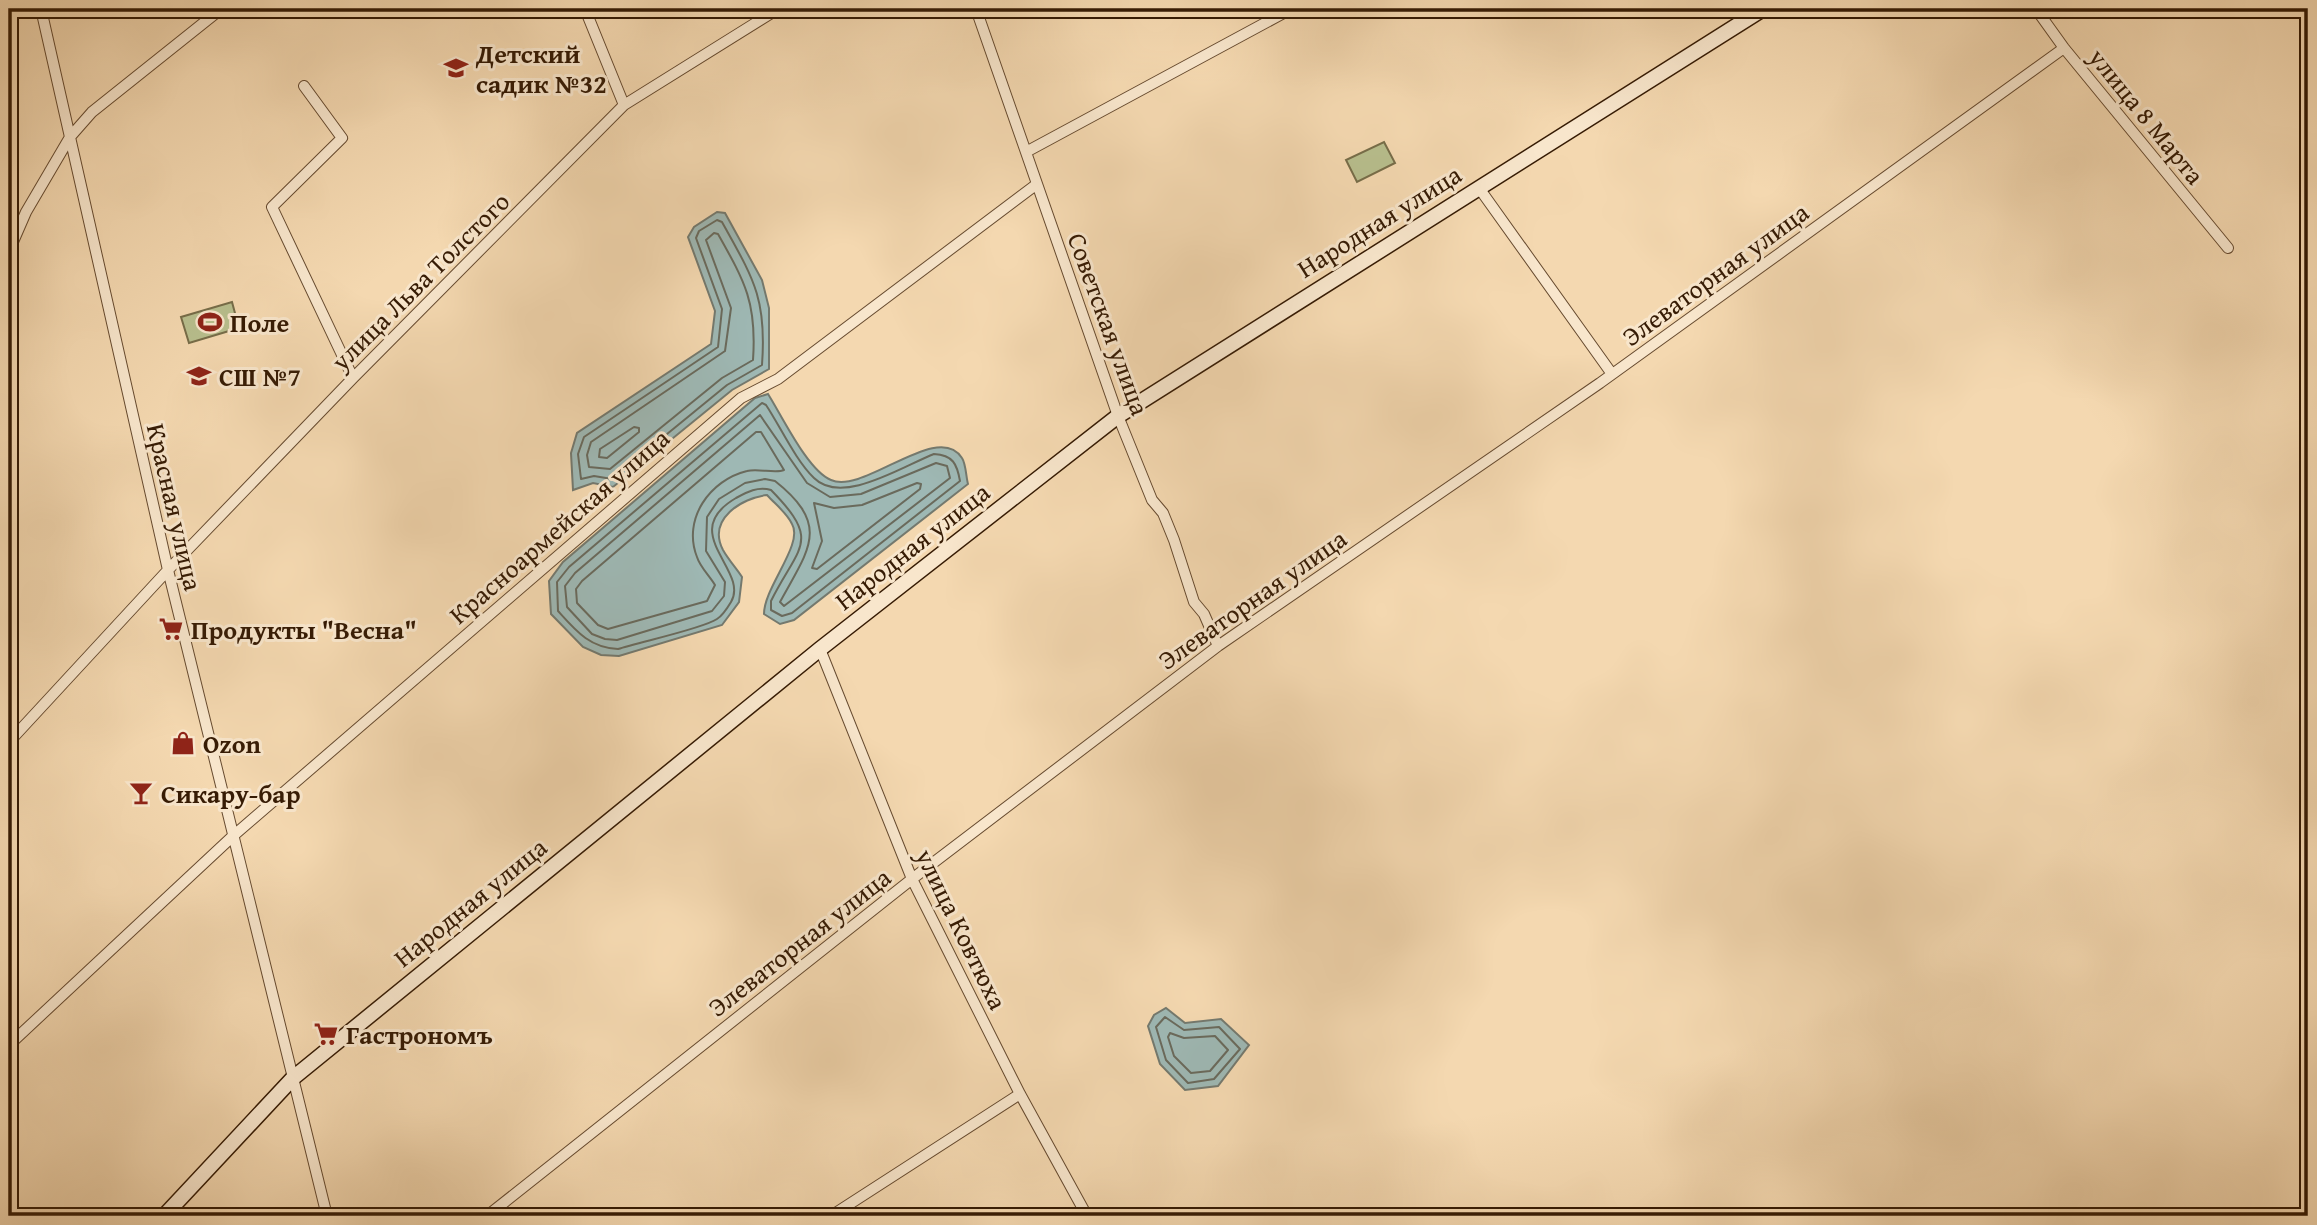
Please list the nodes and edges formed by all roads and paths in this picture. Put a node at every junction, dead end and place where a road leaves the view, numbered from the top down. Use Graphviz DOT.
graph roads {
  1 [pos="41,9"];
  2 [pos="222,9"];
  3 [pos="585,9"];
  4 [pos="778,9"];
  5 [pos="976,9"];
  6 [pos="1291,9"];
  7 [pos="1763,9"];
  8 [pos="2036,9"];
  9 [pos="2064,48"];
  10 [pos="304,86"];
  11 [pos="624,105"];
  12 [pos="71,137"];
  13 [pos="1026,152"];
  14 [pos="1037,184"];
  15 [pos="1479,188"];
  16 [pos="2228,248"];
  17 [pos="9,251"];
  18 [pos="1612,374"];
  19 [pos="354,378"];
  20 [pos="1118,416"];
  21 [pos="168,570"];
  22 [pos="1218,646"];
  23 [pos="820,649"];
  24 [pos="9,742"];
  25 [pos="233,836"];
  26 [pos="912,880"];
  27 [pos="9,1045"];
  28 [pos="293,1078"];
  29 [pos="1020,1094"];
  30 [pos="164,1216"];
  31 [pos="327,1216"];
  32 [pos="487,1216"];
  33 [pos="831,1216"];
  34 [pos="1087,1216"];
  1 -- 12 [label="street, Красная улица"];
  2 -- 12 [label="street"];
  3 -- 11 [label="street"];
  4 -- 11 [label="street, улица Льва Толстого"];
  5 -- 13 [label="street, Советская улица"];
  6 -- 13 [label="street"];
  7 -- 15 [label="main road, Народная улица"];
  8 -- 9 [label="street, улица 8 Марта"];
  9 -- 16 [label="street, улица 8 Марта"];
  9 -- 18 [label="street, Элеваторная улица"];
  10 -- 19 [label="street"];
  11 -- 19 [label="street, улица Льва Толстого"];
  12 -- 17 [label="street"];
  12 -- 21 [label="street, Красная улица"];
  13 -- 14 [label="street, Советская улица"];
  14 -- 20 [label="street, Советская улица"];
  14 -- 25 [label="street, Красноармейская улица"];
  15 -- 18 [label="street"];
  15 -- 20 [label="main road, Народная улица"];
  18 -- 22 [label="street, Элеваторная улица"];
  19 -- 21 [label="street, улица Льва Толстого"];
  20 -- 22 [label="street, Советская улица"];
  20 -- 23 [label="main road, Народная улица"];
  21 -- 24 [label="street, улица Льва Толстого"];
  21 -- 25 [label="street, Красная улица"];
  22 -- 26 [label="street, Элеваторная улица"];
  23 -- 26 [label="street, улица Ковтюха"];
  23 -- 28 [label="main road, Народная улица"];
  25 -- 27 [label="street, Красноармейская улица"];
  25 -- 28 [label="street, Красная улица"];
  26 -- 29 [label="street, улица Ковтюха"];
  26 -- 32 [label="street, Элеваторная улица"];
  28 -- 30 [label="main road, Народная улица"];
  28 -- 31 [label="street, Красная улица"];
  29 -- 33 [label="street"];
  29 -- 34 [label="street, улица Ковтюха"];
}
